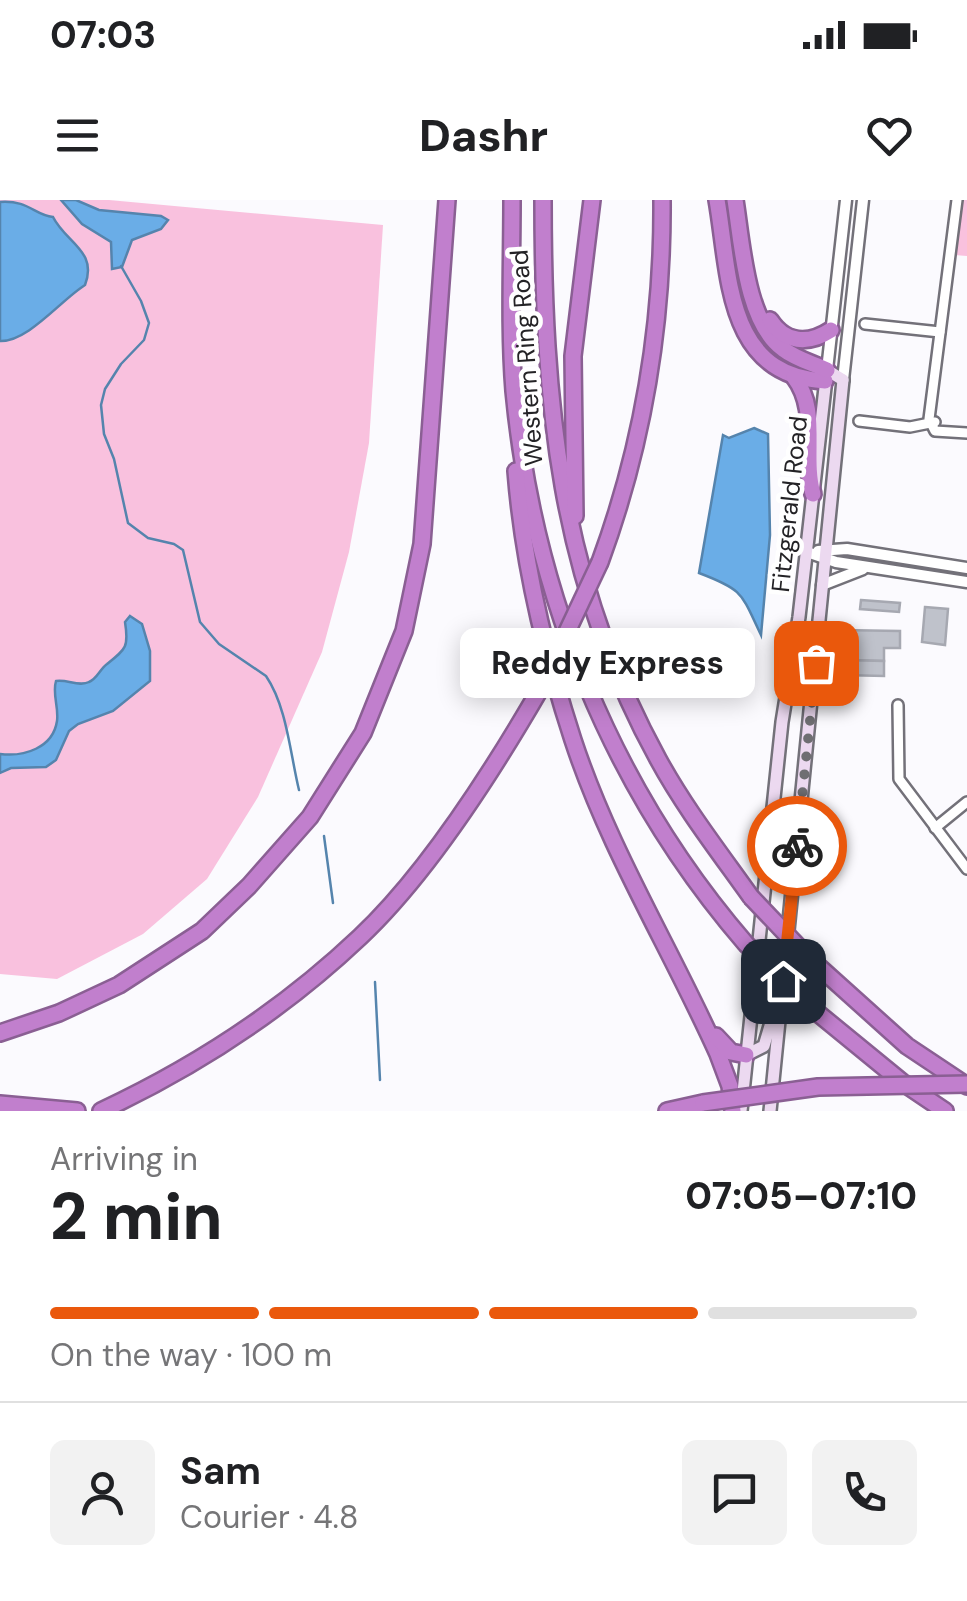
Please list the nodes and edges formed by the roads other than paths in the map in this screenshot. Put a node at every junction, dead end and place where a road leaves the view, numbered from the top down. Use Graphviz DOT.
graph roads {
  1 [pos="447,200"];
  2 [pos="512,200"];
  3 [pos="543,200"];
  4 [pos="592,200"];
  5 [pos="662,200"];
  6 [pos="717,200"];
  7 [pos="735,200"];
  8 [pos="846,200"];
  9 [pos="864,200"];
  10 [pos="957,200"];
  11 [pos="745,255"];
  12 [pos="866,324"];
  13 [pos="831,330"];
  14 [pos="940,332"];
  15 [pos="794,376"];
  16 [pos="826,376"];
  17 [pos="843,380"];
  18 [pos="514,388"];
  19 [pos="858,422"];
  20 [pos="932,423"];
  21 [pos="962,432"];
  22 [pos="814,494"];
  23 [pos="808,552"];
  24 [pos="826,554"];
  25 [pos="869,567"];
  26 [pos="967,568"];
  27 [pos="584,570"];
  28 [pos="967,582"];
  29 [pos="822,585"];
  30 [pos="816,668"];
  31 [pos="898,704"];
  32 [pos="967,802"];
  33 [pos="934,828"];
  34 [pos="967,869"];
  35 [pos="699,1012"];
  36 [pos="0,1032"];
  37 [pos="746,1055"];
  38 [pos="967,1085"];
  39 [pos="0,1104"];
  40 [pos="63,1110"];
  41 [pos="77,1111"];
  42 [pos="101,1111"];
  43 [pos="667,1111"];
  44 [pos="737,1111"];
  45 [pos="770,1111"];
  46 [pos="944,1111"];
  1 -- 36 [label="highway"];
  2 -- 18 [label="highway, Western Ring Road"];
  3 -- 27 [label="highway, Western Ring Road"];
  4 -- 27 [label="highway"];
  5 -- 42 [label="highway, bridge"];
  6 -- 15 [label="highway"];
  7 -- 11 [label="highway"];
  8 -- 13 [label="street, Fitzgerald Road"];
  9 -- 17 [label="street, Fitzgerald Road"];
  10 -- 14 [label="street"];
  11 -- 13 [label="highway"];
  11 -- 16 [label="highway"];
  12 -- 14 [label="street"];
  13 -- 16 [label="street, Fitzgerald Road"];
  14 -- 20 [label="street"];
  15 -- 16 [label="highway"];
  15 -- 22 [label="highway"];
  16 -- 17 [label="main road"];
  16 -- 22 [label="main road, Fitzgerald Road"];
  17 -- 24 [label="main road, Fitzgerald Road"];
  18 -- 35 [label="highway"];
  18 -- 46 [label="highway, Western Ring Road, bridge"];
  19 -- 20 [label="street"];
  20 -- 21 [label="street"];
  22 -- 23 [label="main road, Fitzgerald Road"];
  23 -- 24 [label="street"];
  23 -- 37 [label="main road, Fitzgerald Road"];
  24 -- 25 [label="street"];
  24 -- 26 [label="street"];
  24 -- 29 [label="main road, Fitzgerald Road"];
  25 -- 28 [label="street"];
  25 -- 29 [label="street"];
  27 -- 38 [label="highway, Western Ring Road, bridge"];
  29 -- 30 [label="main road, Fitzgerald Road"];
  30 -- 37 [label="main road"];
  30 -- 45 [label="main road, Fitzgerald Road"];
  31 -- 33 [label="street"];
  32 -- 33 [label="street"];
  33 -- 34 [label="street"];
  35 -- 37 [label="highway"];
  35 -- 44 [label="highway"];
  37 -- 44 [label="main road, Fitzgerald Road"];
  38 -- 43 [label="highway, bridge"];
  39 -- 40 [label="highway"];
  40 -- 41 [label="highway"];
}
